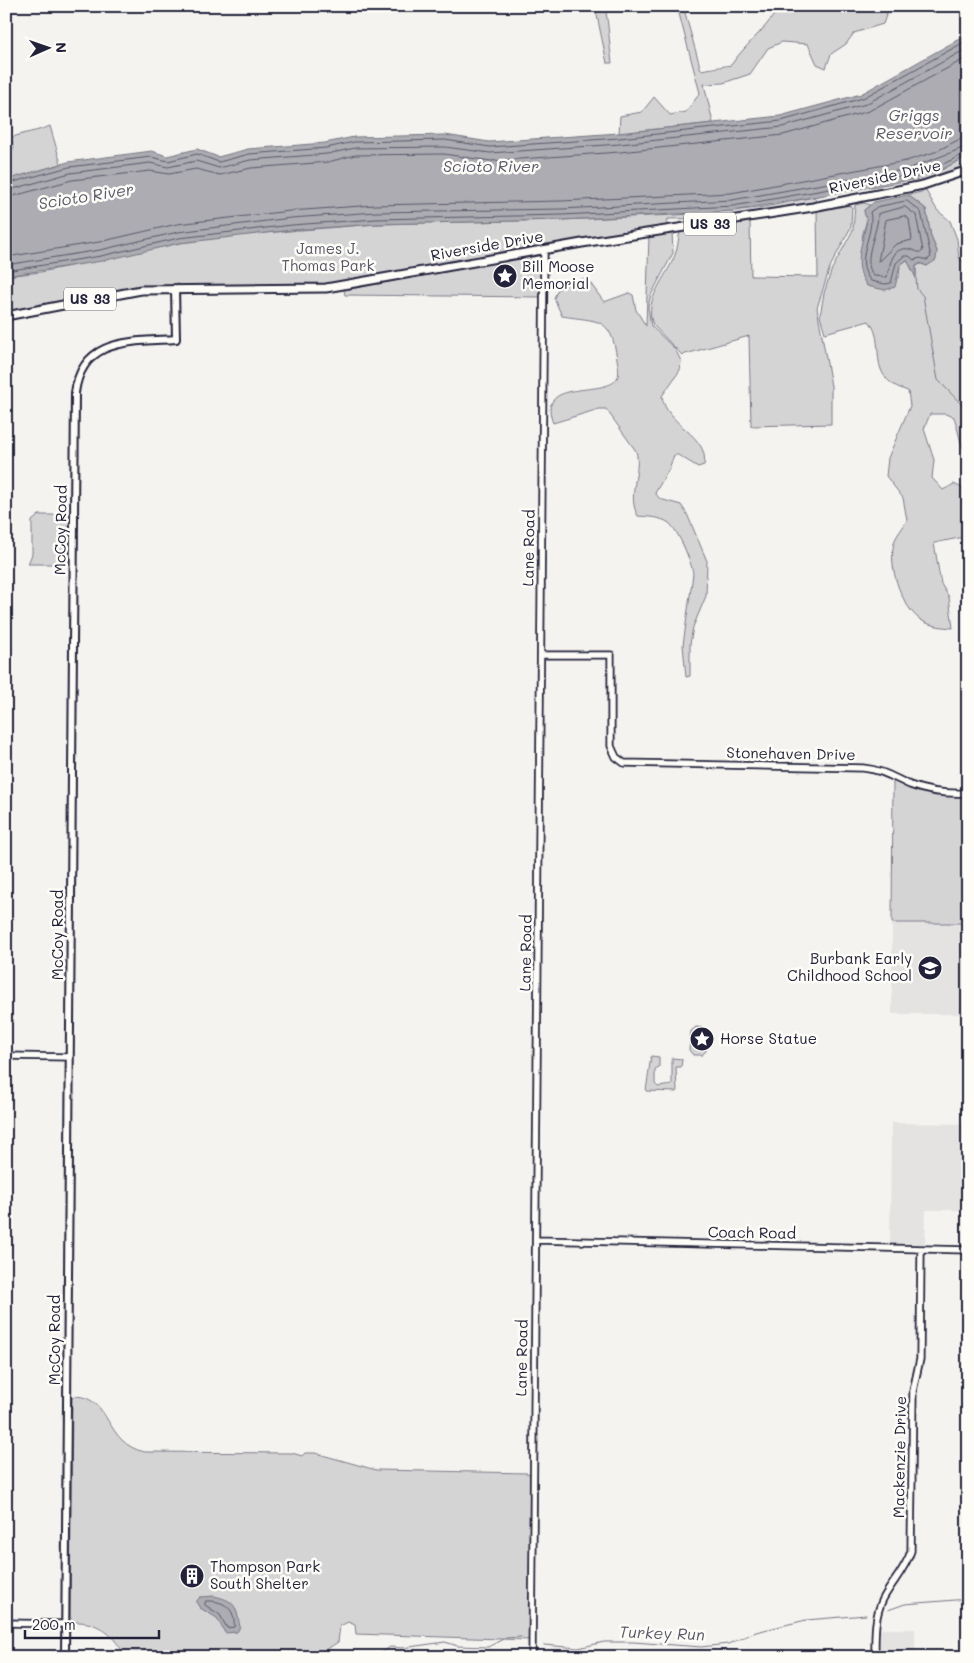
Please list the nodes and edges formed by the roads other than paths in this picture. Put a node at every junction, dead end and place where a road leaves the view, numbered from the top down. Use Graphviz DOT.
graph roads {
  1 [pos="968,170"];
  2 [pos="544,250"];
  3 [pos="175,288"];
  4 [pos="6,316"];
  5 [pos="541,655"];
  6 [pos="968,792"];
  7 [pos="6,1056"];
  8 [pos="69,1057"];
  9 [pos="536,1240"];
  10 [pos="921,1249"];
  11 [pos="968,1250"];
  12 [pos="6,1623"];
  13 [pos="65,1624"];
  14 [pos="65,1657"];
  15 [pos="532,1657"];
  16 [pos="875,1657"];
  1 -- 2 [label="main road, Riverside Drive / US 33"];
  2 -- 3 [label="main road, Riverside Drive / US 33"];
  2 -- 5 [label="street, Lane Road"];
  3 -- 4 [label="main road, Riverside Drive / US 33"];
  3 -- 8 [label="main road, McCoy Road"];
  5 -- 6 [label="street, Stonehaven Drive"];
  5 -- 9 [label="street, Lane Road"];
  7 -- 8 [label="street"];
  8 -- 13 [label="main road, McCoy Road"];
  9 -- 10 [label="street, Coach Road"];
  9 -- 15 [label="street, Lane Road"];
  10 -- 11 [label="street, Coach Road"];
  10 -- 16 [label="street, Mackenzie Drive"];
  12 -- 13 [label="street"];
  13 -- 14 [label="main road, McCoy Road"];
}
